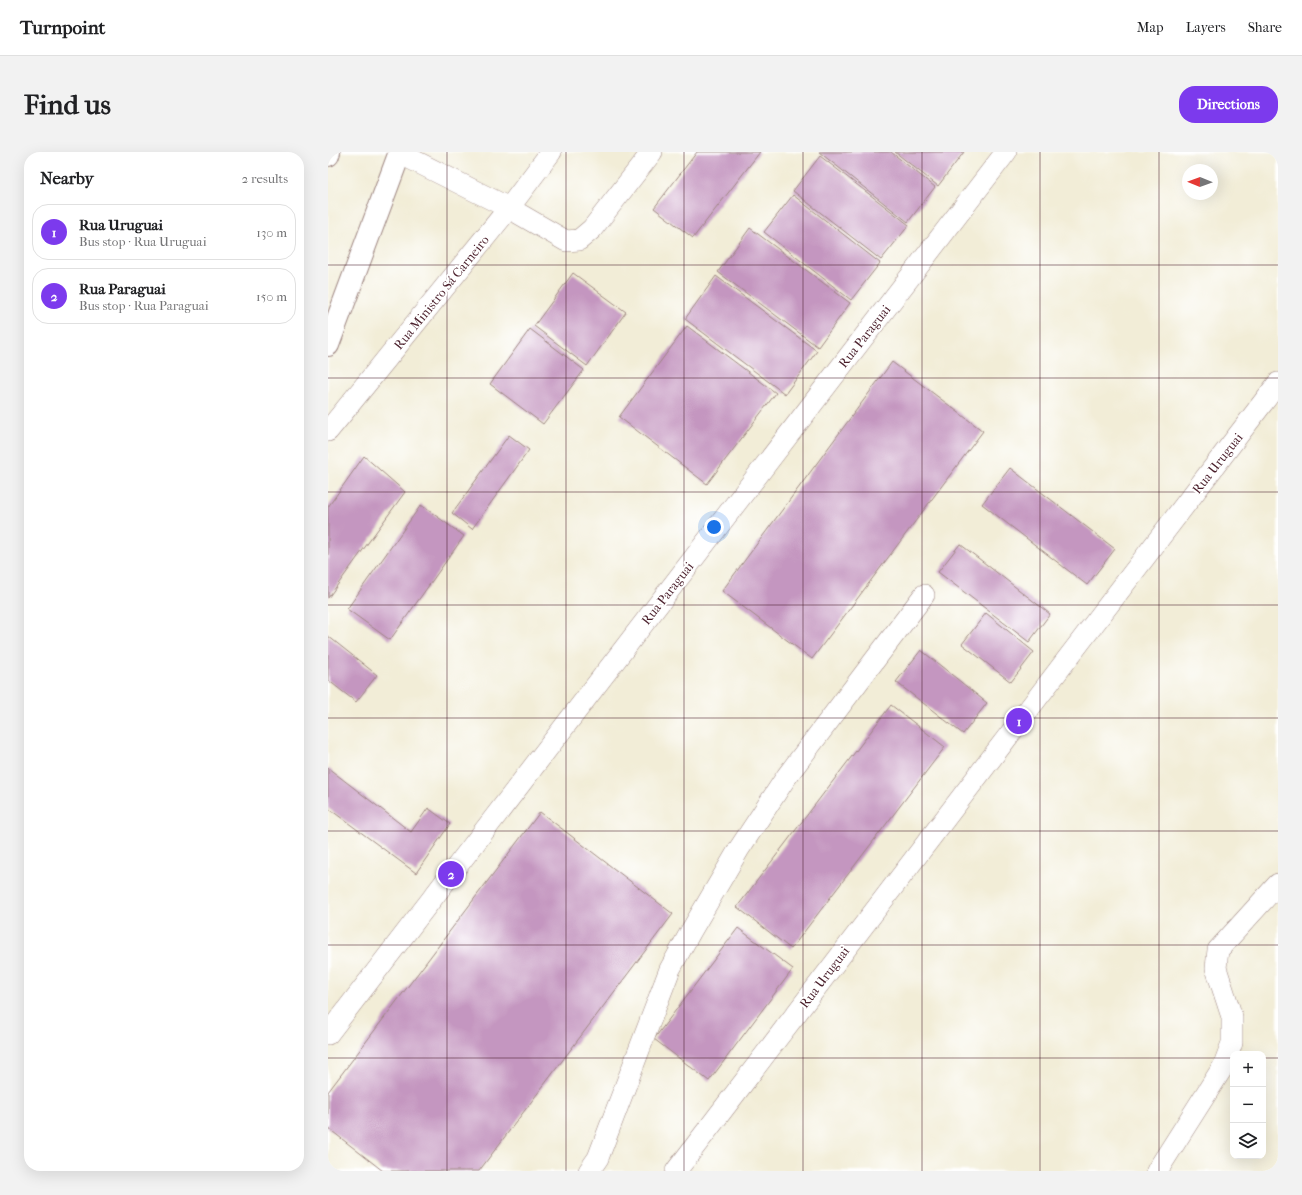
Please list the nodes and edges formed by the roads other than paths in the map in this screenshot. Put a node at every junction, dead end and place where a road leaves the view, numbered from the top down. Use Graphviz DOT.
graph roads {
  1 [pos="552,152"];
  2 [pos="652,152"];
  3 [pos="1006,152"];
  4 [pos="399,153"];
  5 [pos="509,208"];
  6 [pos="328,345"];
  7 [pos="1278,384"];
  8 [pos="328,430"];
  9 [pos="924,595"];
  10 [pos="1278,884"];
  11 [pos="328,1034"];
  12 [pos="588,1171"];
  13 [pos="676,1171"];
  14 [pos="1157,1171"];
  1 -- 5 [label="street, Rua Ministro Sá Carneiro"];
  2 -- 5 [label="street"];
  3 -- 11 [label="street, Rua Paraguai"];
  4 -- 5 [label="street"];
  4 -- 6 [label="main road"];
  5 -- 8 [label="street, Rua Ministro Sá Carneiro"];
  7 -- 13 [label="street, Rua Uruguai"];
  9 -- 12 [label="street"];
  10 -- 14 [label="street"];
}
